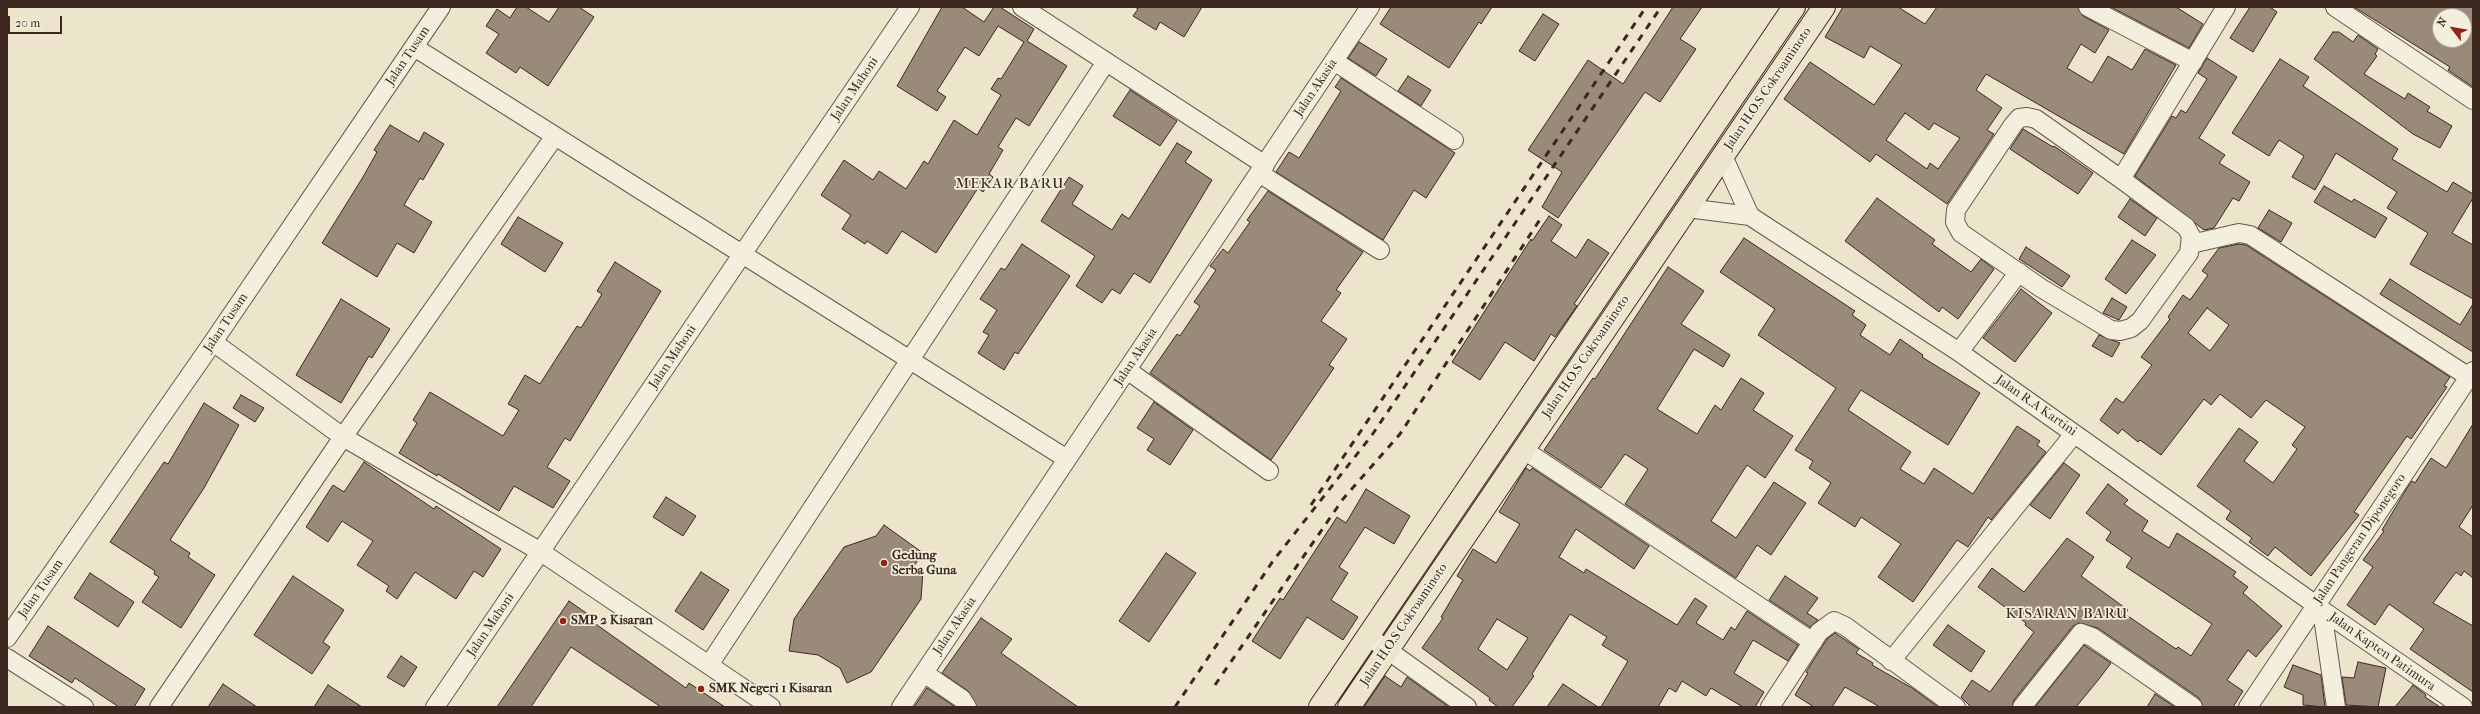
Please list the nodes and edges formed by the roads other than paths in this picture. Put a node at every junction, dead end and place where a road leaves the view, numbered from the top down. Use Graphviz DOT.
graph roads {
  1 [pos="441,7"];
  2 [pos="910,7"];
  3 [pos="1022,7"];
  4 [pos="1370,7"];
  5 [pos="1794,7"];
  6 [pos="1824,7"];
  7 [pos="2088,7"];
  8 [pos="2226,7"];
  9 [pos="2335,7"];
  10 [pos="414,47"];
  11 [pos="1334,61"];
  12 [pos="1106,62"];
  13 [pos="2193,62"];
  14 [pos="2473,100"];
  15 [pos="555,136"];
  16 [pos="1454,140"];
  17 [pos="1723,156"];
  18 [pos="1262,169"];
  19 [pos="2122,179"];
  20 [pos="1687,208"];
  21 [pos="1750,216"];
  22 [pos="2191,244"];
  23 [pos="1380,250"];
  24 [pos="742,254"];
  25 [pos="2019,272"];
  26 [pos="213,342"];
  27 [pos="1959,352"];
  28 [pos="910,360"];
  29 [pos="1127,370"];
  30 [pos="2471,374"];
  31 [pos="2074,434"];
  32 [pos="343,437"];
  33 [pos="1524,450"];
  34 [pos="1067,459"];
  35 [pos="1269,471"];
  36 [pos="540,552"];
  37 [pos="2319,608"];
  38 [pos="1368,636"];
  39 [pos="7,638"];
  40 [pos="1813,642"];
  41 [pos="1388,649"];
  42 [pos="7,658"];
  43 [pos="1892,662"];
  44 [pos="709,665"];
  45 [pos="924,673"];
  46 [pos="84,707"];
  47 [pos="159,707"];
  48 [pos="435,707"];
  49 [pos="771,707"];
  50 [pos="900,707"];
  51 [pos="967,707"];
  52 [pos="1320,707"];
  53 [pos="1349,707"];
  54 [pos="1467,707"];
  55 [pos="1770,707"];
  56 [pos="1956,707"];
  57 [pos="2022,707"];
  58 [pos="2193,707"];
  59 [pos="2248,707"];
  60 [pos="2336,707"];
  61 [pos="2463,707"];
  1 -- 10 [label="street, Jalan Tusam"];
  2 -- 24 [label="street, Jalan Mahoni"];
  3 -- 12 [label="street"];
  4 -- 11 [label="street, Jalan Akasia"];
  5 -- 38 [label="main road, Jalan H.O.S Cokroaminoto"];
  6 -- 17 [label="main road, Jalan H.O.S Cokroaminoto"];
  7 -- 13 [label="street"];
  8 -- 13 [label="street"];
  9 -- 14 [label="street"];
  10 -- 15 [label="street"];
  10 -- 26 [label="street, Jalan Tusam"];
  11 -- 16 [label="street"];
  11 -- 18 [label="street, Jalan Akasia"];
  12 -- 18 [label="street"];
  12 -- 28 [label="street"];
  13 -- 19 [label="street"];
  15 -- 24 [label="street"];
  15 -- 32 [label="street"];
  17 -- 20 [label="main road, Jalan H.O.S Cokroaminoto"];
  17 -- 21 [label="street"];
  18 -- 23 [label="street"];
  18 -- 29 [label="street, Jalan Akasia"];
  19 -- 22 [label="street"];
  19 -- 25 [label="street"];
  20 -- 21 [label="street"];
  20 -- 33 [label="main road, Jalan H.O.S Cokroaminoto"];
  21 -- 27 [label="street, Jalan R.A Kartini"];
  22 -- 25 [label="street"];
  22 -- 30 [label="street"];
  24 -- 28 [label="street"];
  24 -- 36 [label="street, Jalan Mahoni"];
  25 -- 27 [label="street"];
  26 -- 32 [label="street"];
  26 -- 39 [label="street, Jalan Tusam"];
  27 -- 31 [label="street, Jalan R.A Kartini"];
  28 -- 34 [label="street"];
  28 -- 44 [label="street"];
  29 -- 34 [label="street, Jalan Akasia"];
  29 -- 35 [label="street"];
  30 -- 37 [label="street, Jalan Pangeran Diponegoro"];
  31 -- 37 [label="street, Jalan R.A Kartini"];
  31 -- 43 [label="street"];
  32 -- 36 [label="street"];
  32 -- 47 [label="street"];
  33 -- 40 [label="street"];
  33 -- 41 [label="main road, Jalan H.O.S Cokroaminoto"];
  34 -- 45 [label="street, Jalan Akasia"];
  36 -- 44 [label="street"];
  36 -- 48 [label="street, Jalan Mahoni"];
  37 -- 59 [label="street, Jalan Pangeran Diponegoro"];
  37 -- 60 [label="street"];
  37 -- 61 [label="street, Jalan Kapten Patimura"];
  38 -- 41 [label="street"];
  38 -- 52 [label="main road, Jalan H.O.S Cokroaminoto"];
  40 -- 43 [label="street"];
  40 -- 55 [label="street"];
  41 -- 53 [label="main road, Jalan H.O.S Cokroaminoto"];
  41 -- 54 [label="street"];
  42 -- 46 [label="street"];
  43 -- 56 [label="street"];
  44 -- 49 [label="street"];
  45 -- 50 [label="street, Jalan Akasia"];
  45 -- 51 [label="street"];
  57 -- 58 [label="street"];
}
